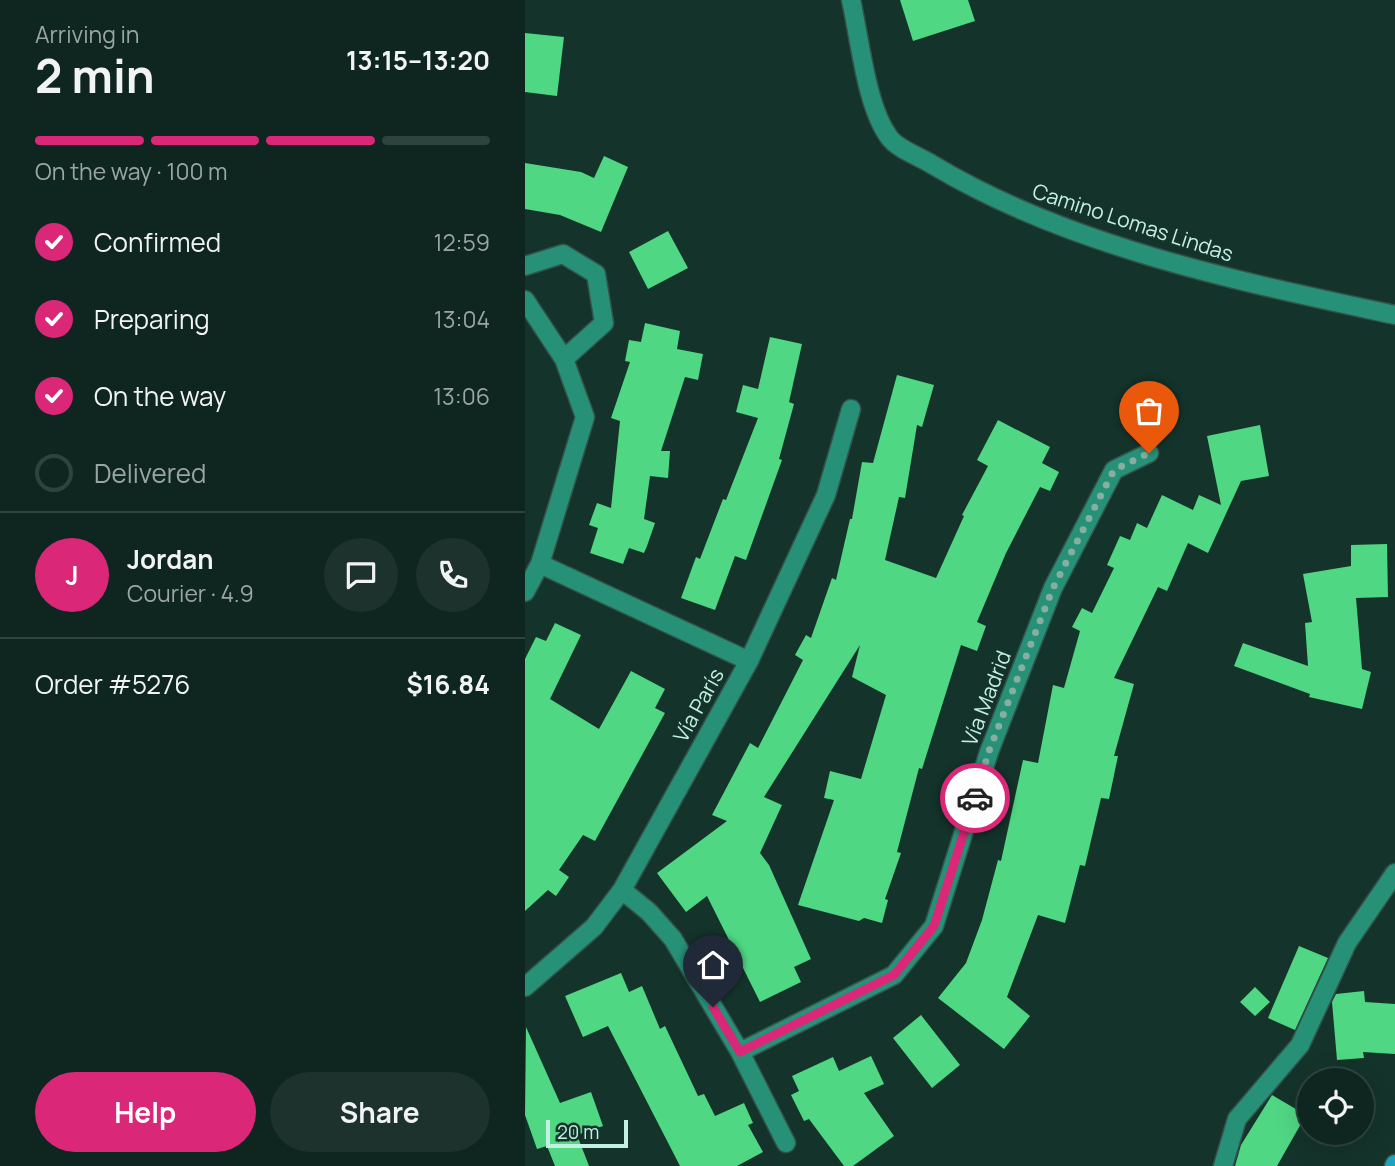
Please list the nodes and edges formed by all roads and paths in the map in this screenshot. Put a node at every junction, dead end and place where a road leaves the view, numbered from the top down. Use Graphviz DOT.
graph roads {
  1 [pos="851,0"];
  2 [pos="525,266"];
  3 [pos="525,300"];
  4 [pos="1395,315"];
  5 [pos="565,359"];
  6 [pos="851,409"];
  7 [pos="1149,453"];
  8 [pos="540,564"];
  9 [pos="525,592"];
  10 [pos="748,661"];
  11 [pos="1395,873"];
  12 [pos="622,890"];
  13 [pos="525,986"];
  14 [pos="740,1052"];
  15 [pos="786,1143"];
  16 [pos="1223,1166"];
  1 -- 4 [label="street, Camino Lomas Lindas"];
  2 -- 5 [label="street"];
  3 -- 5 [label="street"];
  5 -- 8 [label="street"];
  6 -- 10 [label="street, Vía París"];
  7 -- 14 [label="street, Vía Madrid"];
  8 -- 9 [label="street"];
  8 -- 10 [label="street"];
  10 -- 12 [label="street, Vía París"];
  11 -- 16 [label="street"];
  12 -- 13 [label="street, Vía París"];
  12 -- 14 [label="street"];
  14 -- 15 [label="street"];
}
